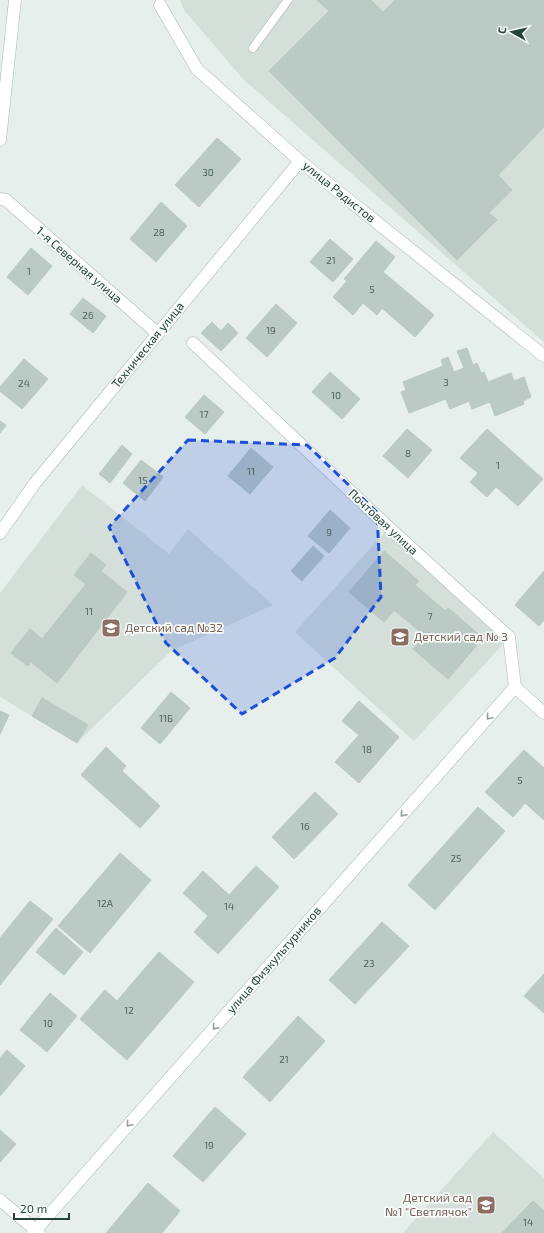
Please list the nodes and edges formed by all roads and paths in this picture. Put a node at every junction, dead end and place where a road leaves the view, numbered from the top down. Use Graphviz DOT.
graph roads {
  1 [pos="15,0"];
  2 [pos="288,0"];
  3 [pos="160,5"];
  4 [pos="253,48"];
  5 [pos="0,140"];
  6 [pos="300,161"];
  7 [pos="0,199"];
  8 [pos="158,333"];
  9 [pos="193,343"];
  10 [pos="544,356"];
  11 [pos="0,532"];
  12 [pos="515,687"];
  13 [pos="544,713"];
  14 [pos="0,1200"];
  15 [pos="36,1232"];
  1 -- 5 [label="street"];
  2 -- 4 [label="lane"];
  3 -- 6 [label="street, улица Радистов"];
  6 -- 8 [label="street, Техническая улица"];
  6 -- 10 [label="street, улица Радистов"];
  7 -- 8 [label="street, 1-я Северная улица"];
  8 -- 11 [label="street, Техническая улица"];
  9 -- 12 [label="street, Почтовая улица"];
  12 -- 13 [label="street"];
  12 -- 15 [label="street, улица Физкультурников, one-way"];
  14 -- 15 [label="street"];
}
